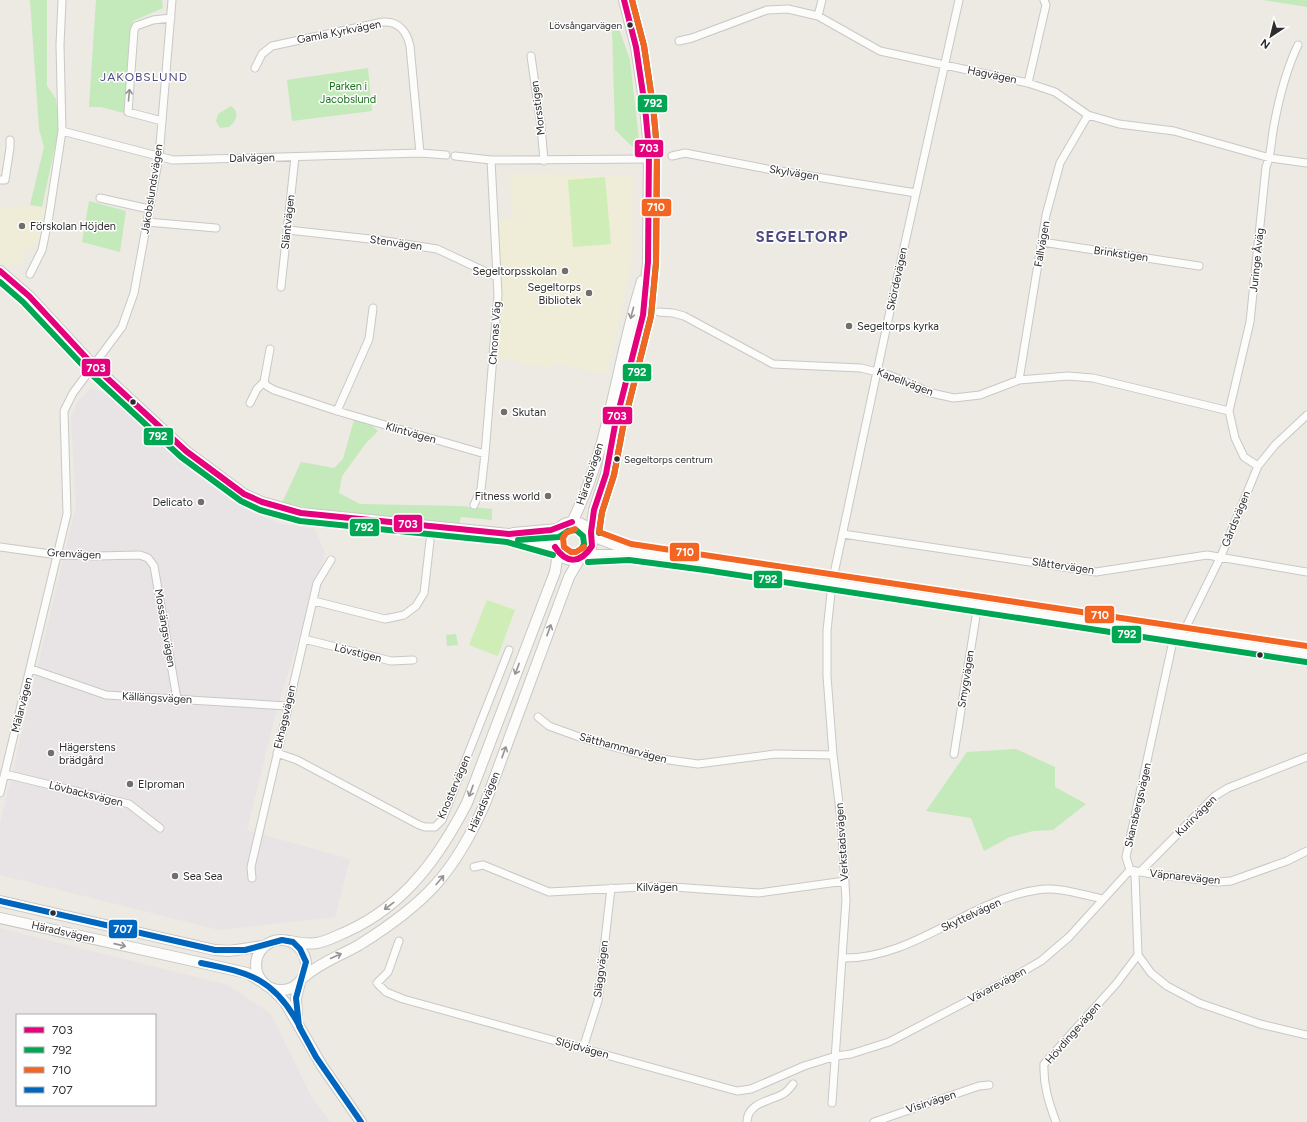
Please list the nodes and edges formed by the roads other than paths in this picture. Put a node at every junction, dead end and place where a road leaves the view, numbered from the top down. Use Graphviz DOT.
graph roads {
  1 [pos="62,0"];
  2 [pos="172,0"];
  3 [pos="624,0"];
  4 [pos="822,0"];
  5 [pos="959,0"];
  6 [pos="1044,0"];
  7 [pos="818,16"];
  8 [pos="171,18"];
  9 [pos="679,41"];
  10 [pos="1298,45"];
  11 [pos="531,56"];
  12 [pos="944,66"];
  13 [pos="255,68"];
  14 [pos="1028,83"];
  15 [pos="1088,115"];
  16 [pos="162,121"];
  17 [pos="62,131"];
  18 [pos="10,140"];
  19 [pos="420,153"];
  20 [pos="446,155"];
  21 [pos="455,156"];
  22 [pos="672,156"];
  23 [pos="159,157"];
  24 [pos="295,157"];
  25 [pos="1270,158"];
  26 [pos="649,159"];
  27 [pos="491,160"];
  28 [pos="544,160"];
  29 [pos="1307,163"];
  30 [pos="0,180"];
  31 [pos="916,193"];
  32 [pos="100,198"];
  33 [pos="149,209"];
  34 [pos="147,222"];
  35 [pos="216,228"];
  36 [pos="288,230"];
  37 [pos="1042,242"];
  38 [pos="648,262"];
  39 [pos="1199,266"];
  40 [pos="0,271"];
  41 [pos="30,274"];
  42 [pos="497,277"];
  43 [pos="281,287"];
  44 [pos="374,308"];
  45 [pos="659,312"];
  46 [pos="270,349"];
  47 [pos="94,366"];
  48 [pos="877,371"];
  49 [pos="1019,380"];
  50 [pos="264,382"];
  51 [pos="250,403"];
  52 [pos="337,411"];
  53 [pos="1229,411"];
  54 [pos="1307,416"];
  55 [pos="486,454"];
  56 [pos="1258,466"];
  57 [pos="474,505"];
  58 [pos="572,522"];
  59 [pos="558,529"];
  60 [pos="509,534"];
  61 [pos="843,534"];
  62 [pos="592,535"];
  63 [pos="430,541"];
  64 [pos="0,547"];
  65 [pos="556,550"];
  66 [pos="629,552"];
  67 [pos="588,554"];
  68 [pos="58,555"];
  69 [pos="1221,556"];
  70 [pos="148,558"];
  71 [pos="331,560"];
  72 [pos="579,560"];
  73 [pos="1307,572"];
  74 [pos="832,583"];
  75 [pos="314,601"];
  76 [pos="978,604"];
  77 [pos="1181,634"];
  78 [pos="304,639"];
  79 [pos="509,650"];
  80 [pos="1307,654"];
  81 [pos="413,660"];
  82 [pos="31,669"];
  83 [pos="177,699"];
  84 [pos="287,706"];
  85 [pos="538,717"];
  86 [pos="277,752"];
  87 [pos="954,754"];
  88 [pos="833,755"];
  89 [pos="1307,757"];
  90 [pos="5,774"];
  91 [pos="0,793"];
  92 [pos="160,828"];
  93 [pos="1307,851"];
  94 [pos="474,867"];
  95 [pos="1130,870"];
  96 [pos="1140,872"];
  97 [pos="252,878"];
  98 [pos="845,881"];
  99 [pos="611,888"];
  100 [pos="1103,899"];
  101 [pos="0,901"];
  102 [pos="0,918"];
  103 [pos="290,941"];
  104 [pos="399,941"];
  105 [pos="264,946"];
  106 [pos="1138,955"];
  107 [pos="843,958"];
  108 [pos="302,980"];
  109 [pos="267,985"];
  110 [pos="297,1021"];
  111 [pos="1307,1035"];
  112 [pos="584,1048"];
  113 [pos="836,1056"];
  114 [pos="792,1084"];
  115 [pos="989,1085"];
  116 [pos="832,1102"];
  117 [pos="361,1122"];
  118 [pos="747,1122"];
  119 [pos="874,1122"];
  120 [pos="1056,1122"];
  1 -- 17 [label="street"];
  2 -- 8 [label="street, Jakobslundsvägen"];
  3 -- 26 [label="main road, Häradsvägen"];
  4 -- 7 [label="street"];
  5 -- 12 [label="street, Skördevägen"];
  6 -- 14 [label="street"];
  7 -- 9 [label="street, Hagvägen"];
  7 -- 12 [label="street, Hagvägen"];
  8 -- 16 [label="street, Jakobslundsvägen"];
  16 -- 8 [label="street, one-way"];
  10 -- 25 [label="street, Juringe Åväg"];
  11 -- 28 [label="street, Morsstigen"];
  12 -- 14 [label="street, Hagvägen"];
  12 -- 31 [label="street, Skördevägen"];
  13 -- 19 [label="street, Gamla Kyrkvägen"];
  14 -- 15 [label="street, Hagvägen"];
  15 -- 25 [label="street, Hagvägen"];
  15 -- 37 [label="street, Fallvägen"];
  16 -- 23 [label="street, Jakobslundsvägen"];
  17 -- 23 [label="street, Dalvägen"];
  17 -- 41 [label="street"];
  18 -- 30 [label="street"];
  19 -- 20 [label="street, Dalvägen"];
  19 -- 24 [label="street, Dalvägen"];
  21 -- 27 [label="street"];
  22 -- 31 [label="street, Skylvägen"];
  23 -- 24 [label="street, Dalvägen"];
  23 -- 33 [label="street, Jakobslundsvägen"];
  24 -- 36 [label="street, Släntvägen"];
  25 -- 29 [label="street, Hagvägen"];
  25 -- 53 [label="street, Juringe Åväg"];
  26 -- 28 [label="street"];
  26 -- 38 [label="main road, Häradsvägen"];
  27 -- 28 [label="street"];
  27 -- 42 [label="street, Chronas Väg"];
  31 -- 48 [label="street, Skördevägen"];
  32 -- 33 [label="street"];
  33 -- 34 [label="street, Jakobslundsvägen"];
  34 -- 35 [label="street"];
  34 -- 47 [label="street, Jakobslundsvägen"];
  36 -- 42 [label="street, Stenvägen"];
  36 -- 43 [label="street, Släntvägen"];
  37 -- 39 [label="street, Brinkstigen"];
  37 -- 49 [label="street, Fallvägen"];
  38 -- 58 [label="main road, Häradsvägen, one-way"];
  38 -- 62 [label="main road, Häradsvägen"];
  40 -- 47 [label="main road"];
  42 -- 55 [label="street, Chronas Väg"];
  44 -- 52 [label="street"];
  45 -- 48 [label="street, Kapellvägen"];
  46 -- 50 [label="street"];
  47 -- 60 [label="main road"];
  47 -- 68 [label="street, Mälarvägen"];
  48 -- 49 [label="street, Kapellvägen"];
  48 -- 61 [label="street, Skördevägen"];
  49 -- 53 [label="street, Kapellvägen"];
  50 -- 51 [label="street"];
  50 -- 52 [label="street, Klintvägen"];
  52 -- 55 [label="street, Klintvägen"];
  53 -- 56 [label="street, Juringe Åväg"];
  54 -- 56 [label="street, Gårdsvägen"];
  55 -- 57 [label="street, Chronas Väg"];
  56 -- 69 [label="street, Gårdsvägen"];
  58 -- 59 [label="main road"];
  58 -- 62 [label="main road"];
  59 -- 60 [label="main road"];
  59 -- 65 [label="main road"];
  60 -- 65 [label="main road"];
  61 -- 69 [label="street, Slåttervägen"];
  61 -- 74 [label="street, Skördevägen"];
  62 -- 66 [label="street"];
  62 -- 67 [label="main road"];
  63 -- 75 [label="street"];
  64 -- 68 [label="street, Grenvägen"];
  65 -- 72 [label="main road"];
  65 -- 103 [label="main road, Häradsvägen, one-way"];
  66 -- 67 [label="street"];
  66 -- 74 [label="street"];
  67 -- 72 [label="main road"];
  68 -- 70 [label="street, Grenvägen"];
  68 -- 82 [label="street, Mälarvägen"];
  69 -- 73 [label="street, Slåttervägen"];
  69 -- 77 [label="street, Gårdsvägen"];
  70 -- 83 [label="street, Mossängsvägen"];
  71 -- 75 [label="street, Ekhagsvägen"];
  108 -- 72 [label="main road, Häradsvägen, one-way"];
  74 -- 76 [label="street"];
  74 -- 88 [label="street, Verkstadsvägen"];
  75 -- 78 [label="street, Ekhagsvägen"];
  76 -- 77 [label="street"];
  76 -- 87 [label="street, Smygvägen"];
  77 -- 80 [label="street"];
  77 -- 95 [label="street, Skansbergsvägen"];
  78 -- 81 [label="street, Lövstigen"];
  78 -- 84 [label="street, Ekhagsvägen"];
  79 -- 86 [label="street, Knostervägen"];
  82 -- 83 [label="street, Källängsvägen"];
  82 -- 90 [label="street, Mälarvägen"];
  83 -- 84 [label="street, Källängsvägen"];
  84 -- 86 [label="street, Ekhagsvägen"];
  85 -- 88 [label="street, Sätthammarvägen"];
  86 -- 97 [label="street, Ekhagsvägen"];
  88 -- 98 [label="street, Verkstadsvägen"];
  89 -- 96 [label="street, Kurirvägen"];
  90 -- 91 [label="street, Mälarvägen"];
  90 -- 92 [label="street, Lövbacksvägen"];
  93 -- 96 [label="street, Väpnarevägen"];
  94 -- 99 [label="street, Kilvägen"];
  95 -- 96 [label="street, Väpnarevägen"];
  95 -- 100 [label="street, Vävarevägen"];
  95 -- 106 [label="street, Skansbergsvägen"];
  98 -- 99 [label="street, Kilvägen"];
  98 -- 107 [label="street, Verkstadsvägen"];
  99 -- 112 [label="street, Släggvägen"];
  100 -- 107 [label="street, Skyttelvägen"];
  100 -- 113 [label="street, Vävarevägen"];
  101 -- 105 [label="main road, Häradsvägen"];
  102 -- 109 [label="main road, Häradsvägen, one-way"];
  103 -- 105 [label="main road"];
  103 -- 108 [label="main road"];
  104 -- 112 [label="street, Slöjdvägen"];
  105 -- 109 [label="main road"];
  106 -- 111 [label="street"];
  106 -- 120 [label="street, Hövdingevägen"];
  107 -- 113 [label="street, Verkstadsvägen"];
  108 -- 109 [label="main road"];
  108 -- 110 [label="main road"];
  109 -- 110 [label="main road"];
  110 -- 117 [label="main road"];
  112 -- 113 [label="street, Slöjdvägen"];
  113 -- 116 [label="street, Verkstadsvägen"];
  114 -- 118 [label="street"];
  115 -- 119 [label="street, Visirvägen"];
}
